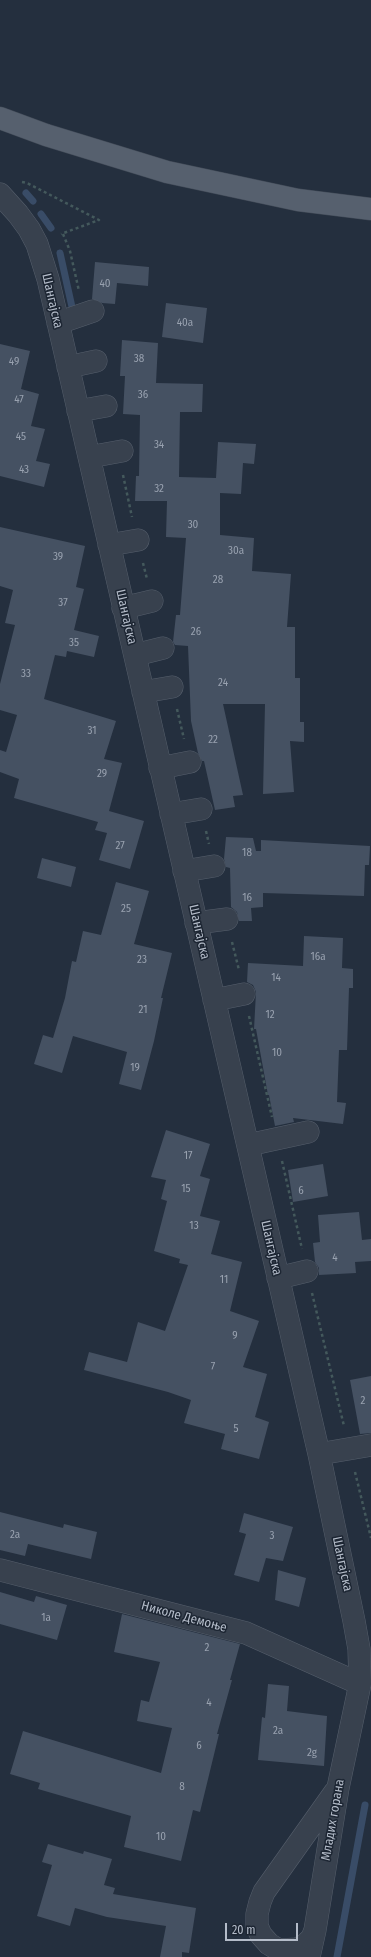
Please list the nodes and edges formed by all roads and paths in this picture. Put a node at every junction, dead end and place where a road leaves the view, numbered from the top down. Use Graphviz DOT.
graph roads {
  1 [pos="0,118"];
  2 [pos="20,182"];
  3 [pos="0,194"];
  4 [pos="371,210"];
  5 [pos="62,234"];
  6 [pos="37,244"];
  7 [pos="70,251"];
  8 [pos="93,311"];
  9 [pos="58,323"];
  10 [pos="96,360"];
  11 [pos="68,367"];
  12 [pos="106,406"];
  13 [pos="78,411"];
  14 [pos="122,451"];
  15 [pos="89,457"];
  16 [pos="138,540"];
  17 [pos="109,546"];
  18 [pos="152,601"];
  19 [pos="123,608"];
  20 [pos="163,648"];
  21 [pos="134,655"];
  22 [pos="172,687"];
  23 [pos="143,692"];
  24 [pos="190,762"];
  25 [pos="160,768"];
  26 [pos="201,809"];
  27 [pos="171,814"];
  28 [pos="214,866"];
  29 [pos="184,871"];
  30 [pos="227,919"];
  31 [pos="196,923"];
  32 [pos="244,994"];
  33 [pos="214,1000"];
  34 [pos="308,1132"];
  35 [pos="248,1145"];
  36 [pos="307,1271"];
  37 [pos="278,1278"];
  38 [pos="371,1445"];
  39 [pos="319,1454"];
  40 [pos="0,1570"];
  41 [pos="360,1684"];
  42 [pos="338,1788"];
  43 [pos="315,1930"];
  44 [pos="309,1957"];
  1 -- 4 [label="main road"];
  2 -- 5 [label="path"];
  3 -- 6 [label="street, Шангајска"];
  5 -- 6 [label="path"];
  5 -- 7 [label="path"];
  6 -- 9 [label="street, Шангајска"];
  8 -- 9 [label="street"];
  9 -- 11 [label="street, Шангајска"];
  10 -- 11 [label="street"];
  11 -- 13 [label="street, Шангајска"];
  12 -- 13 [label="street"];
  13 -- 15 [label="street, Шангајска"];
  14 -- 15 [label="street"];
  15 -- 17 [label="street, Шангајска"];
  16 -- 17 [label="street"];
  17 -- 19 [label="street, Шангајска"];
  18 -- 19 [label="street"];
  19 -- 21 [label="street, Шангајска"];
  20 -- 21 [label="street"];
  21 -- 23 [label="street, Шангајска"];
  22 -- 23 [label="street"];
  23 -- 25 [label="street, Шангајска"];
  24 -- 25 [label="street"];
  25 -- 27 [label="street, Шангајска"];
  26 -- 27 [label="street"];
  27 -- 29 [label="street, Шангајска"];
  28 -- 29 [label="street"];
  29 -- 31 [label="street, Шангајска"];
  30 -- 31 [label="street"];
  31 -- 33 [label="street, Шангајска"];
  32 -- 33 [label="street"];
  33 -- 35 [label="street, Шангајска"];
  34 -- 35 [label="street"];
  35 -- 37 [label="street, Шангајска"];
  36 -- 37 [label="street"];
  37 -- 39 [label="street, Шангајска"];
  38 -- 39 [label="street"];
  39 -- 41 [label="street, Шангајска"];
  40 -- 41 [label="street, Николе Демоње"];
  41 -- 42 [label="street, Младих горана"];
  42 -- 43 [label="street, Младих горана"];
  42 -- 43 [label="street"];
  43 -- 44 [label="street, Младих горана"];
}
